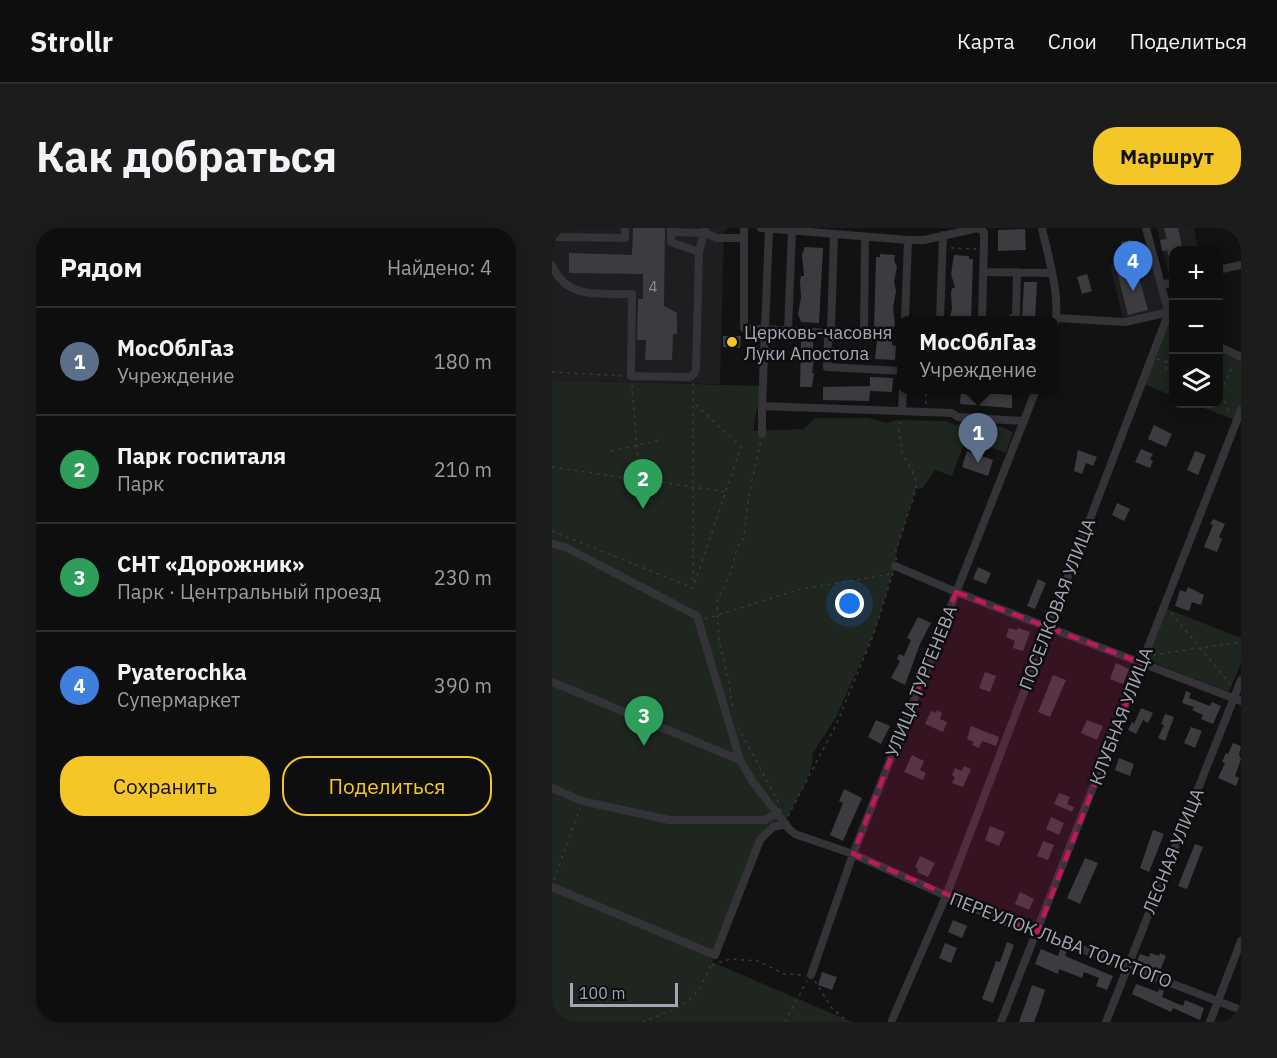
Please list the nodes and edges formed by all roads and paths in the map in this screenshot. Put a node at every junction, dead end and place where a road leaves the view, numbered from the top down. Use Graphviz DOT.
graph roads {
  1 [pos="625,228"];
  2 [pos="744,228"];
  3 [pos="761,228"];
  4 [pos="1042,228"];
  5 [pos="1146,228"];
  6 [pos="769,229"];
  7 [pos="671,230"];
  8 [pos="705,230"];
  9 [pos="792,231"];
  10 [pos="834,235"];
  11 [pos="943,235"];
  12 [pos="552,237"];
  13 [pos="744,238"];
  14 [pos="865,238"];
  15 [pos="908,240"];
  16 [pos="699,252"];
  17 [pos="552,265"];
  18 [pos="1241,265"];
  19 [pos="1223,269"];
  20 [pos="983,272"];
  21 [pos="1017,272"];
  22 [pos="1051,273"];
  23 [pos="1169,283"];
  24 [pos="1161,285"];
  25 [pos="1169,308"];
  26 [pos="1169,314"];
  27 [pos="905,316"];
  28 [pos="940,316"];
  29 [pos="982,316"];
  30 [pos="1015,316"];
  31 [pos="1057,316"];
  32 [pos="1059,318"];
  33 [pos="1169,319"];
  34 [pos="765,329"];
  35 [pos="788,331"];
  36 [pos="830,333"];
  37 [pos="1223,348"];
  38 [pos="1241,357"];
  39 [pos="1157,359"];
  40 [pos="1169,360"];
  41 [pos="1166,362"];
  42 [pos="1169,363"];
  43 [pos="1233,367"];
  44 [pos="897,371"];
  45 [pos="552,372"];
  46 [pos="1169,373"];
  47 [pos="631,376"];
  48 [pos="693,376"];
  49 [pos="1223,391"];
  50 [pos="903,394"];
  51 [pos="926,394"];
  52 [pos="1034,394"];
  53 [pos="1223,396"];
  54 [pos="693,402"];
  55 [pos="762,406"];
  56 [pos="1241,410"];
  57 [pos="902,411"];
  58 [pos="925,412"];
  59 [pos="1024,421"];
  60 [pos="1234,426"];
  61 [pos="762,434"];
  62 [pos="660,440"];
  63 [pos="637,445"];
  64 [pos="611,451"];
  65 [pos="552,467"];
  66 [pos="639,473"];
  67 [pos="634,479"];
  68 [pos="647,480"];
  69 [pos="693,486"];
  70 [pos="726,492"];
  71 [pos="552,531"];
  72 [pos="552,544"];
  73 [pos="894,570"];
  74 [pos="693,588"];
  75 [pos="956,592"];
  76 [pos="1164,605"];
  77 [pos="718,615"];
  78 [pos="698,621"];
  79 [pos="1048,627"];
  80 [pos="1241,642"];
  81 [pos="1200,648"];
  82 [pos="1143,660"];
  83 [pos="1241,680"];
  84 [pos="552,682"];
  85 [pos="1232,686"];
  86 [pos="1237,700"];
  87 [pos="733,710"];
  88 [pos="734,720"];
  89 [pos="740,760"];
  90 [pos="552,788"];
  91 [pos="582,801"];
  92 [pos="781,810"];
  93 [pos="785,823"];
  94 [pos="853,854"];
  95 [pos="552,886"];
  96 [pos="946,896"];
  97 [pos="1037,933"];
  98 [pos="1241,941"];
  99 [pos="715,955"];
  100 [pos="711,965"];
  101 [pos="1128,966"];
  102 [pos="812,975"];
  103 [pos="1217,1001"];
  104 [pos="1241,1010"];
  105 [pos="892,1020"];
  106 [pos="642,1022"];
  107 [pos="785,1022"];
  108 [pos="848,1022"];
  109 [pos="1001,1022"];
  110 [pos="1106,1022"];
  111 [pos="1210,1022"];
  1 -- 12 [label="street"];
  2 -- 13 [label="street"];
  3 -- 6 [label="street"];
  4 -- 22 [label="street"];
  5 -- 24 [label="street"];
  6 -- 9 [label="street"];
  6 -- 34 [label="street"];
  7 -- 8 [label="street"];
  7 -- 16 [label="street"];
  8 -- 13 [label="street"];
  8 -- 16 [label="street"];
  9 -- 10 [label="street"];
  9 -- 35 [label="street"];
  10 -- 14 [label="street"];
  10 -- 36 [label="street"];
  11 -- 15 [label="street"];
  11 -- 20 [label="street"];
  11 -- 28 [label="street"];
  13 -- 34 [label="street"];
  14 -- 15 [label="street"];
  14 -- 36 [label="street"];
  15 -- 27 [label="street"];
  16 -- 48 [label="street"];
  17 -- 47 [label="street"];
  18 -- 19 [label="street"];
  20 -- 21 [label="street"];
  20 -- 29 [label="street"];
  21 -- 22 [label="street"];
  21 -- 30 [label="street"];
  22 -- 31 [label="street"];
  23 -- 24 [label="street"];
  24 -- 25 [label="street"];
  26 -- 32 [label="street"];
  33 -- 79 [label="street, ПОСЕЛКОВАЯ УЛИЦА"];
  34 -- 35 [label="street"];
  34 -- 55 [label="street"];
  35 -- 36 [label="street"];
  36 -- 44 [label="street"];
  37 -- 38 [label="street"];
  39 -- 41 [label="path"];
  40 -- 41 [label="path"];
  41 -- 42 [label="path"];
  41 -- 46 [label="path"];
  43 -- 49 [label="path"];
  45 -- 47 [label="path"];
  47 -- 48 [label="street"];
  47 -- 63 [label="path"];
  48 -- 54 [label="path"];
  50 -- 57 [label="street"];
  51 -- 58 [label="path"];
  52 -- 59 [label="street, УЛИЦА ТУРГЕНЕВА"];
  53 -- 60 [label="path"];
  54 -- 69 [label="path"];
  54 -- 70 [label="path"];
  55 -- 57 [label="street"];
  55 -- 61 [label="street"];
  56 -- 60 [label="street, КЛУБНАЯ УЛИЦА"];
  57 -- 58 [label="street"];
  57 -- 73 [label="path"];
  58 -- 59 [label="street"];
  59 -- 75 [label="street, УЛИЦА ТУРГЕНЕВА"];
  60 -- 76 [label="street, КЛУБНАЯ УЛИЦА"];
  61 -- 77 [label="path"];
  62 -- 63 [label="path"];
  63 -- 64 [label="path"];
  63 -- 66 [label="path"];
  65 -- 67 [label="path"];
  66 -- 67 [label="path"];
  66 -- 68 [label="path"];
  67 -- 68 [label="path"];
  68 -- 69 [label="path"];
  69 -- 70 [label="path"];
  69 -- 74 [label="path"];
  70 -- 74 [label="path"];
  71 -- 74 [label="path"];
  72 -- 78 [label="street"];
  73 -- 75 [label="street"];
  73 -- 77 [label="path"];
  73 -- 93 [label="path"];
  75 -- 79 [label="street"];
  75 -- 94 [label="street, УЛИЦА ТУРГЕНЕВА"];
  76 -- 81 [label="path"];
  76 -- 82 [label="street, КЛУБНАЯ УЛИЦА"];
  77 -- 78 [label="path"];
  77 -- 87 [label="path"];
  78 -- 89 [label="street"];
  79 -- 82 [label="street"];
  79 -- 96 [label="street, ПОСЕЛКОВАЯ УЛИЦА"];
  80 -- 81 [label="path"];
  81 -- 82 [label="path"];
  81 -- 85 [label="path"];
  82 -- 86 [label="street"];
  82 -- 97 [label="street, КЛУБНАЯ УЛИЦА"];
  83 -- 86 [label="street, ЛЕСНАЯ УЛИЦА"];
  84 -- 89 [label="street"];
  86 -- 101 [label="street, ЛЕСНАЯ УЛИЦА"];
  88 -- 92 [label="path"];
  89 -- 92 [label="street"];
  90 -- 91 [label="street"];
  91 -- 92 [label="street"];
  91 -- 95 [label="path"];
  92 -- 93 [label="street"];
  92 -- 93 [label="path"];
  93 -- 94 [label="street, ПЕРЕУЛОК ЛЬВА ТОЛСТОГО"];
  93 -- 99 [label="street"];
  94 -- 96 [label="street, ПЕРЕУЛОК ЛЬВА ТОЛСТОГО"];
  94 -- 102 [label="street, УЛИЦА ТУРГЕНЕВА"];
  95 -- 99 [label="street"];
  96 -- 97 [label="street, ПЕРЕУЛОК ЛЬВА ТОЛСТОГО"];
  96 -- 105 [label="street, ПОСЕЛКОВАЯ УЛИЦА"];
  97 -- 101 [label="street, ПЕРЕУЛОК ЛЬВА ТОЛСТОГО"];
  97 -- 109 [label="street, КЛУБНАЯ УЛИЦА"];
  98 -- 103 [label="street"];
  99 -- 100 [label="path"];
  100 -- 102 [label="path"];
  100 -- 106 [label="path"];
  101 -- 103 [label="street, ПЕРЕУЛОК ЛЬВА ТОЛСТОГО"];
  101 -- 110 [label="street, ЛЕСНАЯ УЛИЦА"];
  102 -- 107 [label="path"];
  102 -- 108 [label="path"];
  103 -- 104 [label="street, ПЕРЕУЛОК ЛЬВА ТОЛСТОГО"];
  103 -- 111 [label="street"];
}
